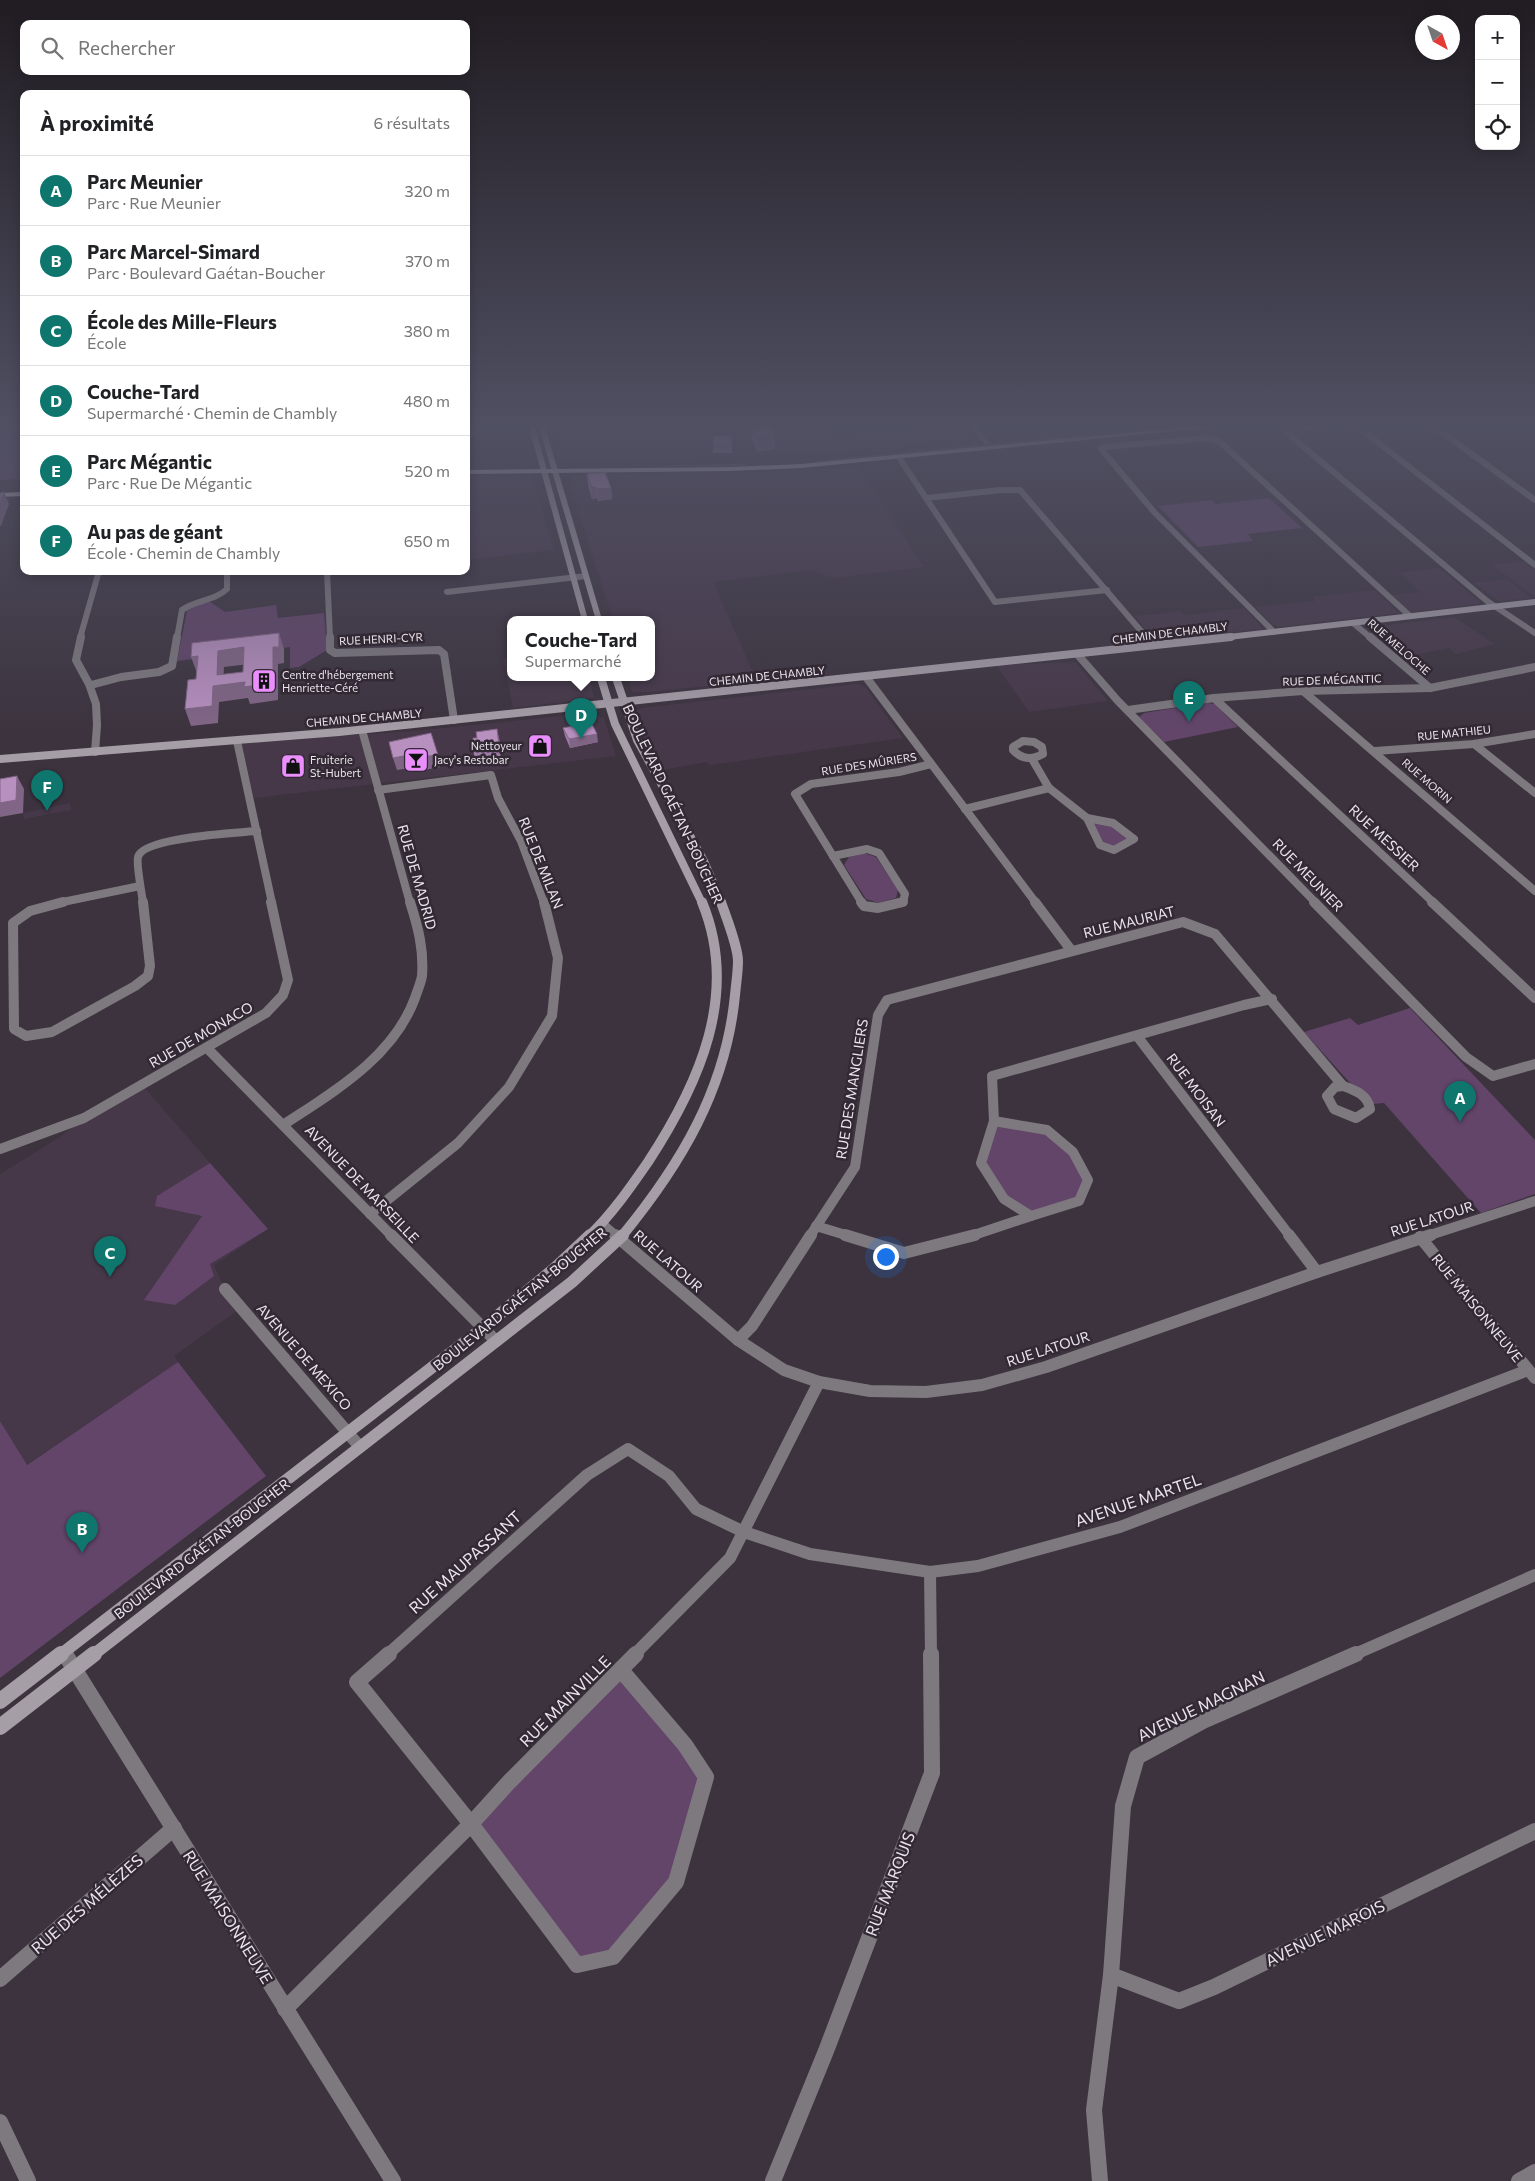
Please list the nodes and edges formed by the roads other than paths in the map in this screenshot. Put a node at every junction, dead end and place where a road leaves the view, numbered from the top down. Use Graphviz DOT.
graph roads {
  1 [pos="559,529"];
  2 [pos="566,529"];
  3 [pos="572,529"];
  4 [pos="946,529"];
  5 [pos="1054,529"];
  6 [pos="1171,529"];
  7 [pos="1314,529"];
  8 [pos="1400,529"];
  9 [pos="1488,529"];
  10 [pos="575,540"];
  11 [pos="1535,565"];
  12 [pos="99,575"];
  13 [pos="227,575"];
  14 [pos="328,575"];
  15 [pos="586,576"];
  16 [pos="573,577"];
  17 [pos="1108,590"];
  18 [pos="447,592"];
  19 [pos="1535,602"];
  20 [pos="1496,607"];
  21 [pos="584,616"];
  22 [pos="598,616"];
  23 [pos="1410,616"];
  24 [pos="1354,623"];
  25 [pos="1274,632"];
  26 [pos="1535,634"];
  27 [pos="1154,645"];
  28 [pos="1078,655"];
  29 [pos="1535,667"];
  30 [pos="866,677"];
  31 [pos="602,681"];
  32 [pos="617,681"];
  33 [pos="91,685"];
  34 [pos="1430,688"];
  35 [pos="1303,691"];
  36 [pos="1214,698"];
  37 [pos="623,703"];
  38 [pos="608,704"];
  39 [pos="1128,710"];
  40 [pos="454,720"];
  41 [pos="362,730"];
  42 [pos="1535,734"];
  43 [pos="238,741"];
  44 [pos="1474,744"];
  45 [pos="1375,751"];
  46 [pos="95,752"];
  47 [pos="0,759"];
  48 [pos="1032,759"];
  49 [pos="931,764"];
  50 [pos="1049,788"];
  51 [pos="378,790"];
  52 [pos="1535,793"];
  53 [pos="965,809"];
  54 [pos="1087,818"];
  55 [pos="257,830"];
  56 [pos="833,856"];
  57 [pos="140,886"];
  58 [pos="1535,890"];
  59 [pos="1071,950"];
  60 [pos="1535,998"];
  61 [pos="1272,999"];
  62 [pos="1137,1036"];
  63 [pos="207,1048"];
  64 [pos="1535,1064"];
  65 [pos="1343,1086"];
  66 [pos="994,1121"];
  67 [pos="283,1125"];
  68 [pos="0,1149"];
  69 [pos="1535,1201"];
  70 [pos="370,1214"];
  71 [pos="1031,1216"];
  72 [pos="602,1224"];
  73 [pos="816,1226"];
  74 [pos="1420,1237"];
  75 [pos="620,1239"];
  76 [pos="1317,1272"];
  77 [pos="225,1289"];
  78 [pos="483,1328"];
  79 [pos="738,1340"];
  80 [pos="496,1341"];
  81 [pos="1532,1374"];
  82 [pos="818,1382"];
  83 [pos="349,1432"];
  84 [pos="360,1447"];
  85 [pos="744,1532"];
  86 [pos="930,1572"];
  87 [pos="1535,1574"];
  88 [pos="64,1652"];
  89 [pos="75,1669"];
  90 [pos="621,1670"];
  91 [pos="0,1701"];
  92 [pos="0,1727"];
  93 [pos="471,1824"];
  94 [pos="174,1828"];
  95 [pos="1535,1831"];
  96 [pos="1111,1975"];
  97 [pos="0,1979"];
  98 [pos="286,2009"];
  99 [pos="0,2122"];
  100 [pos="1535,2172"];
  101 [pos="28,2181"];
  102 [pos="393,2181"];
  103 [pos="773,2181"];
  104 [pos="1100,2181"];
  105 [pos="1519,2181"];
  1 -- 16 [label="street"];
  2 -- 10 [label="street"];
  3 -- 10 [label="street"];
  4 -- 17 [label="street"];
  5 -- 17 [label="street"];
  6 -- 25 [label="street"];
  7 -- 23 [label="street"];
  8 -- 20 [label="street"];
  9 -- 11 [label="street"];
  10 -- 15 [label="street"];
  12 -- 33 [label="street"];
  13 -- 33 [label="street"];
  14 -- 40 [label="street, RUE HENRI-CYR"];
  15 -- 16 [label="street"];
  15 -- 22 [label="street"];
  16 -- 18 [label="street"];
  16 -- 21 [label="street"];
  17 -- 27 [label="street"];
  19 -- 20 [label="street, CHEMIN DE CHAMBLY"];
  20 -- 23 [label="street, CHEMIN DE CHAMBLY"];
  20 -- 26 [label="street"];
  23 -- 24 [label="street, CHEMIN DE CHAMBLY"];
  24 -- 25 [label="street, CHEMIN DE CHAMBLY"];
  24 -- 34 [label="street, RUE MELOCHE"];
  25 -- 27 [label="street, CHEMIN DE CHAMBLY"];
  27 -- 28 [label="street, CHEMIN DE CHAMBLY"];
  28 -- 30 [label="street, CHEMIN DE CHAMBLY"];
  28 -- 39 [label="street, RUE MEUNIER"];
  29 -- 34 [label="street, RUE DE MÉGANTIC"];
  30 -- 37 [label="street, CHEMIN DE CHAMBLY"];
  30 -- 49 [label="street, RUE MAURIAT"];
  31 -- 38 [label="street, BOULEVARD GAÉTAN-BOUCHER"];
  32 -- 37 [label="street, BOULEVARD GAÉTAN-BOUCHER"];
  33 -- 46 [label="street"];
  34 -- 35 [label="street, RUE DE MÉGANTIC"];
  35 -- 36 [label="street, RUE DE MÉGANTIC"];
  35 -- 45 [label="street, RUE MORIN"];
  36 -- 39 [label="street, RUE DE MÉGANTIC"];
  36 -- 60 [label="street, RUE MESSIER"];
  37 -- 38 [label="street, CHEMIN DE CHAMBLY"];
  37 -- 75 [label="street, BOULEVARD GAÉTAN-BOUCHER"];
  38 -- 40 [label="street, CHEMIN DE CHAMBLY"];
  38 -- 72 [label="street, BOULEVARD GAÉTAN-BOUCHER"];
  39 -- 64 [label="street, RUE MEUNIER"];
  40 -- 41 [label="street, CHEMIN DE CHAMBLY"];
  41 -- 43 [label="street, CHEMIN DE CHAMBLY"];
  41 -- 51 [label="street, RUE DE MADRID"];
  42 -- 44 [label="street, RUE MATHIEU"];
  43 -- 46 [label="street, CHEMIN DE CHAMBLY"];
  43 -- 55 [label="street, RUE DE MONACO"];
  44 -- 45 [label="street, RUE MATHIEU"];
  44 -- 52 [label="street"];
  45 -- 58 [label="street, RUE MORIN"];
  46 -- 47 [label="street, CHEMIN DE CHAMBLY"];
  48 -- 50 [label="street"];
  49 -- 53 [label="street, RUE MAURIAT"];
  49 -- 56 [label="street, RUE DES MÛRIERS"];
  50 -- 53 [label="street"];
  50 -- 54 [label="street"];
  51 -- 67 [label="street, RUE DE MADRID"];
  51 -- 70 [label="street, RUE DE MILAN"];
  53 -- 59 [label="street, RUE MAURIAT"];
  54 -- 54 [label="street"];
  55 -- 57 [label="street"];
  55 -- 63 [label="street, RUE DE MONACO"];
  56 -- 56 [label="street, RUE DES MÛRIERS"];
  57 -- 57 [label="street"];
  59 -- 61 [label="street, RUE MAURIAT"];
  59 -- 73 [label="street, RUE DES MANGLIERS"];
  61 -- 62 [label="street"];
  61 -- 65 [label="street, RUE MAURIAT"];
  62 -- 66 [label="street"];
  62 -- 76 [label="street, RUE MOISAN"];
  63 -- 67 [label="street, AVENUE DE MARSEILLE"];
  63 -- 68 [label="street, RUE DE MONACO"];
  66 -- 71 [label="street"];
  66 -- 71 [label="street"];
  67 -- 70 [label="street, AVENUE DE MARSEILLE"];
  69 -- 74 [label="street, RUE LATOUR"];
  70 -- 78 [label="street, AVENUE DE MARSEILLE"];
  71 -- 73 [label="street"];
  72 -- 75 [label="street, RUE LATOUR"];
  72 -- 78 [label="street, BOULEVARD GAÉTAN-BOUCHER"];
  73 -- 79 [label="street, RUE DES MANGLIERS"];
  74 -- 76 [label="street, RUE LATOUR"];
  74 -- 81 [label="street, RUE MAISONNEUVE"];
  75 -- 79 [label="street, RUE LATOUR"];
  75 -- 80 [label="street, BOULEVARD GAÉTAN-BOUCHER"];
  76 -- 82 [label="street, RUE LATOUR"];
  77 -- 83 [label="street, AVENUE DE MEXICO"];
  78 -- 80 [label="street, AVENUE DE MARSEILLE"];
  78 -- 83 [label="street, BOULEVARD GAÉTAN-BOUCHER"];
  79 -- 82 [label="street, RUE LATOUR"];
  80 -- 84 [label="street, BOULEVARD GAÉTAN-BOUCHER"];
  81 -- 86 [label="street, AVENUE MARTEL"];
  82 -- 85 [label="street, RUE MAINVILLE"];
  83 -- 84 [label="street, AVENUE DE MEXICO"];
  83 -- 88 [label="street, BOULEVARD GAÉTAN-BOUCHER"];
  84 -- 89 [label="street, BOULEVARD GAÉTAN-BOUCHER"];
  85 -- 86 [label="street, AVENUE MARTEL"];
  85 -- 90 [label="street, RUE MAINVILLE"];
  85 -- 93 [label="street, RUE MAUPASSANT"];
  86 -- 103 [label="street, RUE MARQUIS"];
  87 -- 96 [label="street, AVENUE MAGNAN"];
  88 -- 89 [label="street, RUE MAISONNEUVE"];
  88 -- 91 [label="street, BOULEVARD GAÉTAN-BOUCHER"];
  89 -- 92 [label="street, BOULEVARD GAÉTAN-BOUCHER"];
  89 -- 94 [label="street, RUE MAISONNEUVE"];
  90 -- 93 [label="street, RUE MAINVILLE"];
  90 -- 93 [label="street"];
  93 -- 98 [label="street, RUE MAINVILLE"];
  94 -- 97 [label="street, RUE DES MÉLÈZES"];
  94 -- 98 [label="street, RUE MAISONNEUVE"];
  95 -- 96 [label="street, AVENUE MAROIS"];
  96 -- 104 [label="street, AVENUE MAGNAN"];
  98 -- 102 [label="street, RUE MAISONNEUVE"];
  99 -- 101 [label="street"];
  100 -- 105 [label="street"];
}
